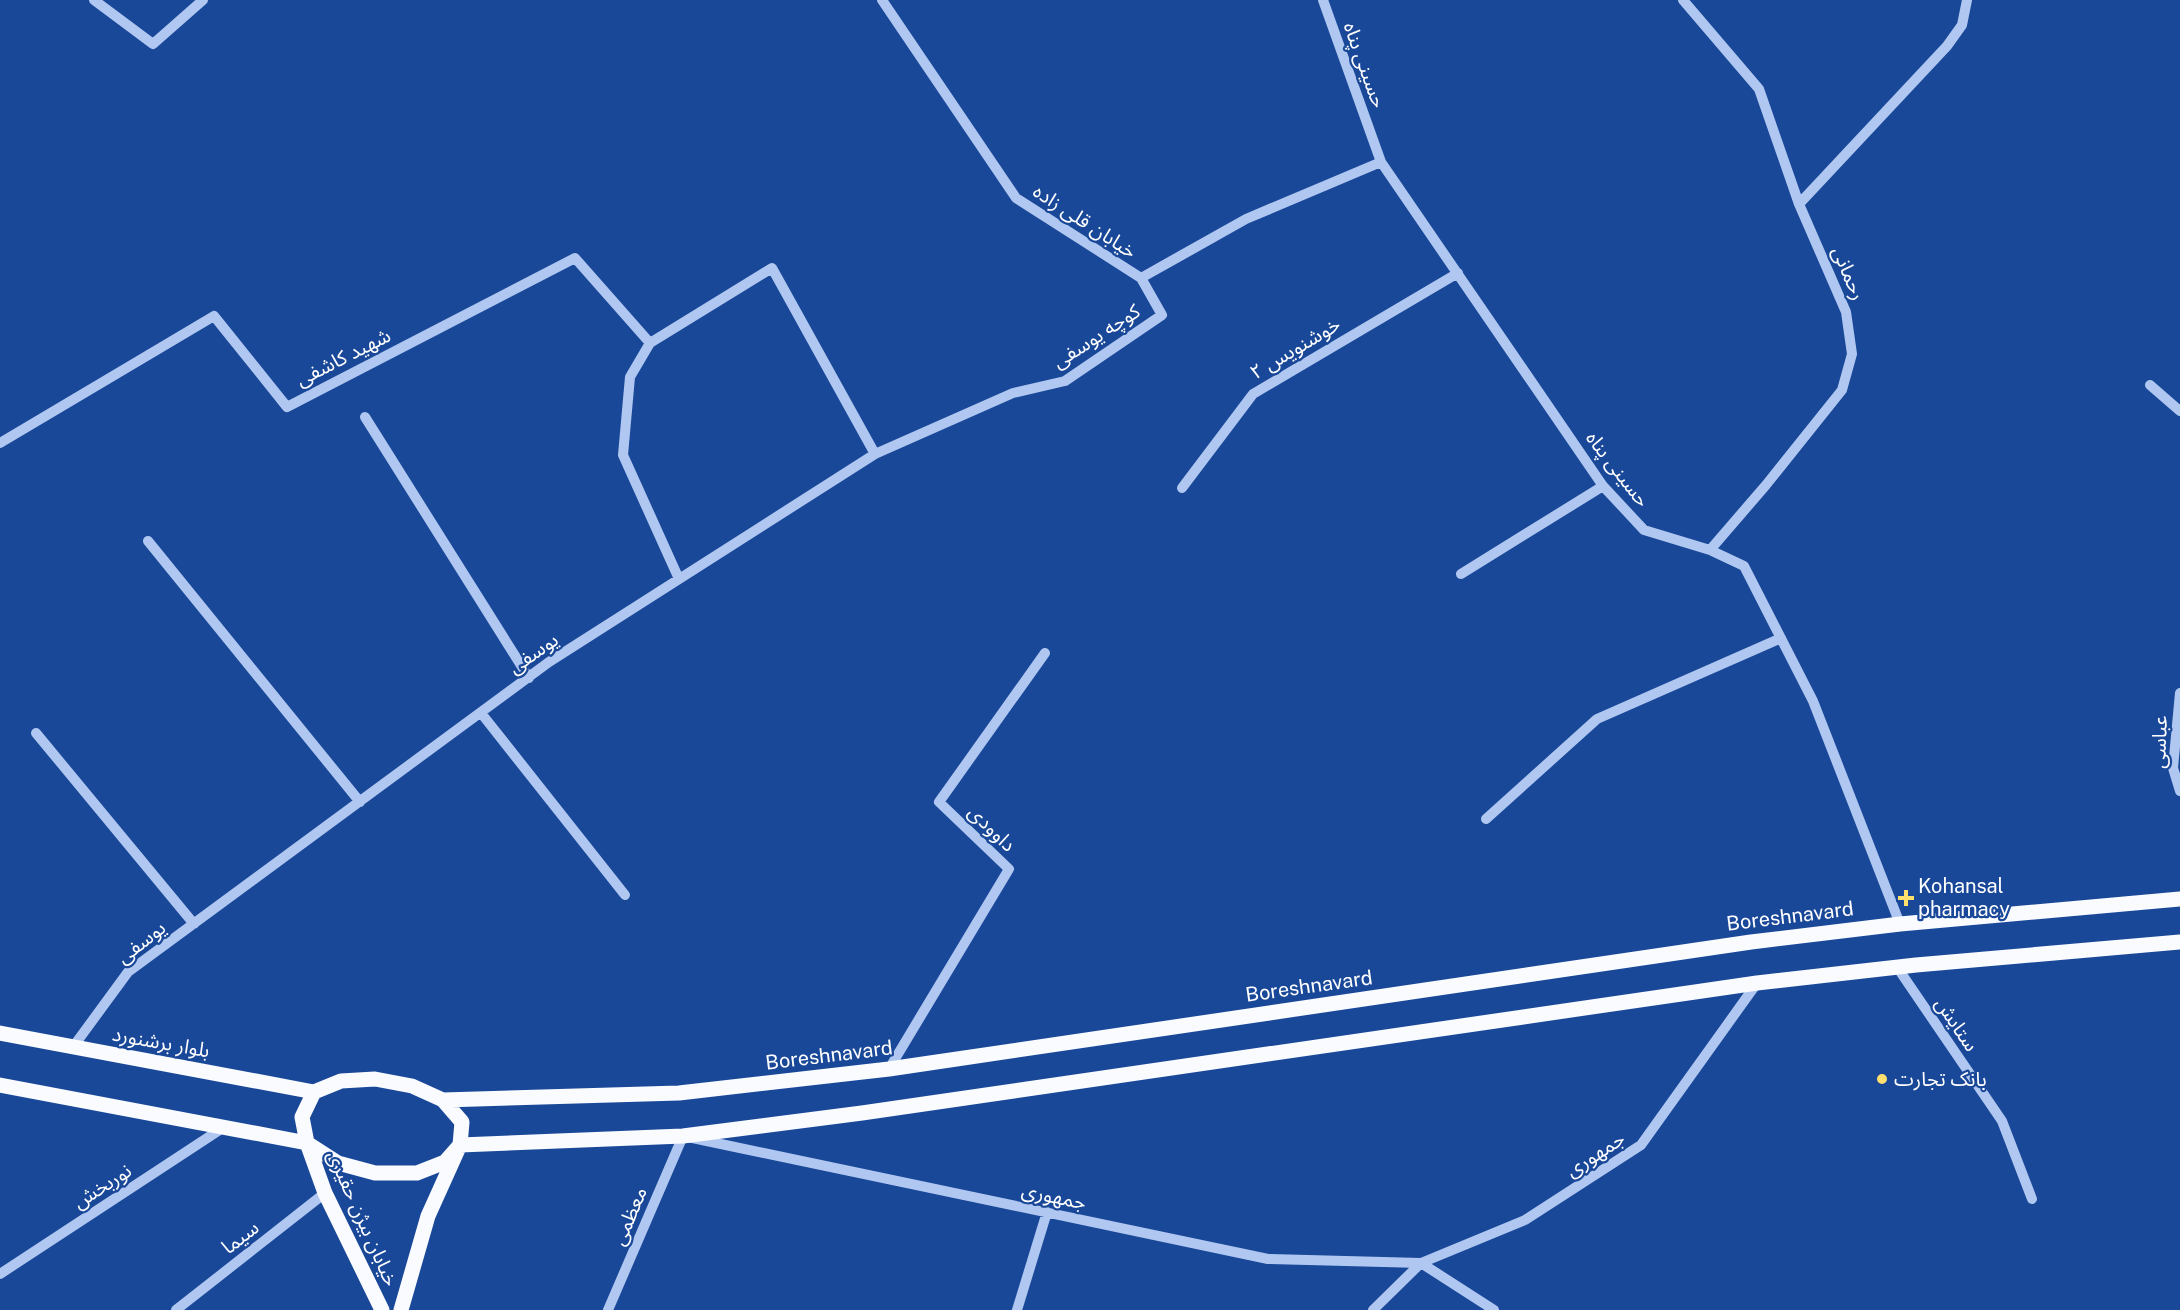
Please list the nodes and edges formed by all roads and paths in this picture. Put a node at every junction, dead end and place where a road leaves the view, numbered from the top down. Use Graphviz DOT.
graph roads {
  1 [pos="94,0"];
  2 [pos="203,0"];
  3 [pos="882,0"];
  4 [pos="1323,0"];
  5 [pos="1683,0"];
  6 [pos="1967,0"];
  7 [pos="1381,162"];
  8 [pos="1799,204"];
  9 [pos="1458,273"];
  10 [pos="1141,278"];
  11 [pos="650,343"];
  12 [pos="2150,386"];
  13 [pos="2180,411"];
  14 [pos="365,417"];
  15 [pos="0,443"];
  16 [pos="875,454"];
  17 [pos="1603,486"];
  18 [pos="1182,488"];
  19 [pos="147,541"];
  20 [pos="1710,550"];
  21 [pos="1461,574"];
  22 [pos="680,579"];
  23 [pos="1781,638"];
  24 [pos="1045,653"];
  25 [pos="529,678"];
  26 [pos="2180,693"];
  27 [pos="481,713"];
  28 [pos="36,733"];
  29 [pos="2180,791"];
  30 [pos="360,802"];
  31 [pos="1486,819"];
  32 [pos="625,896"];
  33 [pos="2180,899"];
  34 [pos="194,924"];
  35 [pos="1900,924"];
  36 [pos="2180,942"];
  37 [pos="1897,967"];
  38 [pos="1756,983"];
  39 [pos="0,1033"];
  40 [pos="73,1047"];
  41 [pos="889,1069"];
  42 [pos="0,1085"];
  43 [pos="314,1092"];
  44 [pos="444,1100"];
  45 [pos="224,1127"];
  46 [pos="683,1136"];
  47 [pos="307,1143"];
  48 [pos="460,1145"];
  49 [pos="325,1193"];
  50 [pos="2032,1199"];
  51 [pos="1047,1212"];
  52 [pos="1421,1263"];
  53 [pos="0,1274"];
  54 [pos="176,1310"];
  55 [pos="382,1310"];
  56 [pos="401,1310"];
  57 [pos="608,1310"];
  58 [pos="1017,1310"];
  59 [pos="1373,1310"];
  60 [pos="1494,1310"];
  1 -- 2 [label="street"];
  3 -- 10 [label="street, خیابان قلی زاده"];
  4 -- 7 [label="street, حسینی پناه"];
  5 -- 8 [label="street, رحمانی"];
  6 -- 8 [label="street"];
  7 -- 9 [label="street, حسینی پناه"];
  7 -- 10 [label="street, خیابان قلی زاده"];
  8 -- 20 [label="street, رحمانی"];
  9 -- 17 [label="street, حسینی پناه"];
  9 -- 18 [label="street, خوشنویس ۲"];
  10 -- 16 [label="street, کوچه یوسفی"];
  11 -- 15 [label="street, شهید کاشفی"];
  11 -- 16 [label="street"];
  11 -- 22 [label="street"];
  12 -- 13 [label="street"];
  14 -- 25 [label="street"];
  16 -- 22 [label="street, یوسفی"];
  17 -- 20 [label="street, حسینی پناه"];
  17 -- 21 [label="street"];
  19 -- 30 [label="street"];
  20 -- 23 [label="street, حسینی پناه"];
  22 -- 25 [label="street, یوسفی"];
  23 -- 31 [label="street"];
  23 -- 35 [label="street, حسینی پناه"];
  24 -- 41 [label="street, داوودی"];
  25 -- 27 [label="street, یوسفی"];
  26 -- 29 [label="street, عباسی"];
  27 -- 30 [label="street, یوسفی"];
  27 -- 32 [label="street"];
  28 -- 34 [label="street"];
  30 -- 34 [label="street, یوسفی"];
  33 -- 35 [label="main road, Boreshnavard"];
  34 -- 40 [label="street, یوسفی"];
  35 -- 41 [label="main road, Boreshnavard"];
  36 -- 37 [label="main road"];
  37 -- 38 [label="main road"];
  37 -- 50 [label="street, ستایش"];
  38 -- 46 [label="main road"];
  38 -- 52 [label="street, جمهوری"];
  39 -- 40 [label="main road, بلوار برشنورد"];
  40 -- 43 [label="main road, بلوار برشنورد"];
  41 -- 44 [label="main road, Boreshnavard"];
  42 -- 45 [label="main road"];
  43 -- 44 [label="main road"];
  43 -- 47 [label="main road"];
  44 -- 48 [label="main road"];
  45 -- 47 [label="main road"];
  45 -- 53 [label="street, نوربخش"];
  46 -- 48 [label="main road"];
  46 -- 51 [label="street, جمهوری"];
  46 -- 57 [label="street, معظمی"];
  47 -- 48 [label="main road"];
  47 -- 49 [label="main road, خیابان بیژن حقیری"];
  48 -- 56 [label="main road, خیابان بیژن حقیری"];
  49 -- 54 [label="street, سیما"];
  49 -- 55 [label="main road, خیابان بیژن حقیری"];
  51 -- 52 [label="street, جمهوری"];
  51 -- 58 [label="street"];
  52 -- 59 [label="street"];
  52 -- 60 [label="street"];
}
